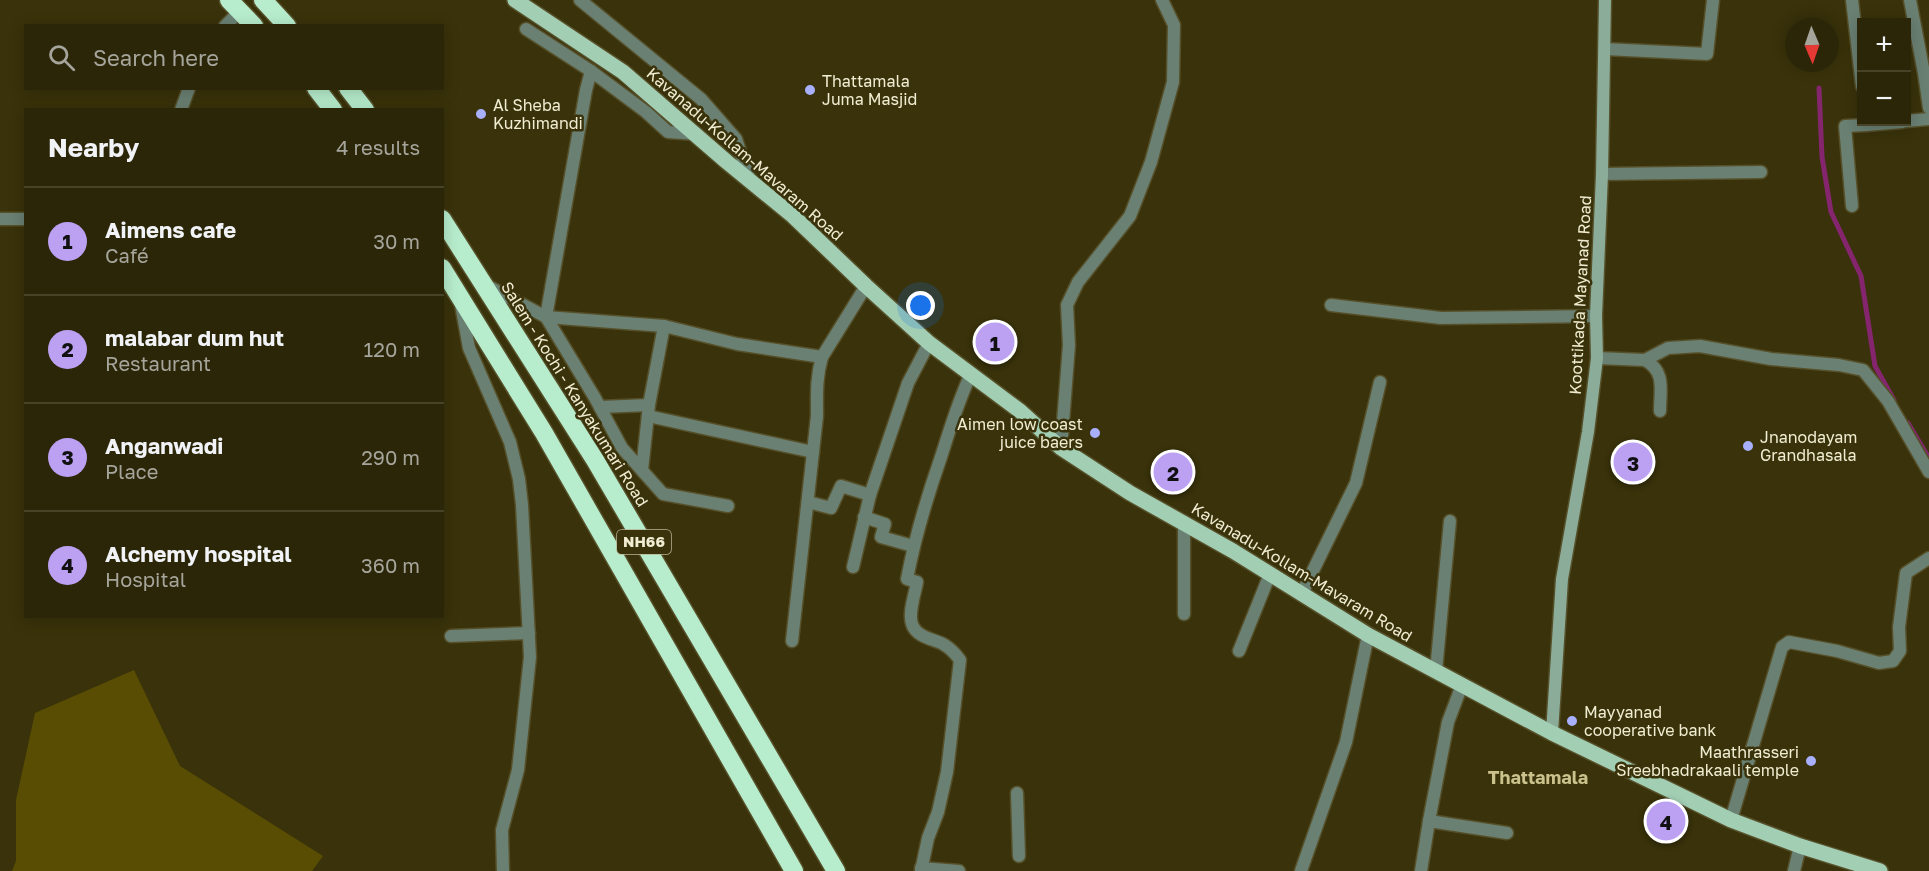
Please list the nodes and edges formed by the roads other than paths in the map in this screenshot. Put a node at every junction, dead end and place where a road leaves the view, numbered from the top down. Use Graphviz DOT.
graph roads {
  1 [pos="263,0"];
  2 [pos="515,0"];
  3 [pos="580,0"];
  4 [pos="1162,0"];
  5 [pos="1605,0"];
  6 [pos="1713,0"];
  7 [pos="1852,0"];
  8 [pos="1910,0"];
  9 [pos="234,5"];
  10 [pos="226,24"];
  11 [pos="252,24"];
  12 [pos="284,24"];
  13 [pos="526,29"];
  14 [pos="1605,49"];
  15 [pos="591,71"];
  16 [pos="1860,72"];
  17 [pos="188,90"];
  18 [pos="318,90"];
  19 [pos="350,90"];
  20 [pos="182,108"];
  21 [pos="331,108"];
  22 [pos="363,108"];
  23 [pos="1929,108"];
  24 [pos="1929,119"];
  25 [pos="1911,120"];
  26 [pos="1857,124"];
  27 [pos="696,134"];
  28 [pos="1761,172"];
  29 [pos="1602,174"];
  30 [pos="750,181"];
  31 [pos="1852,206"];
  32 [pos="0,219"];
  33 [pos="24,219"];
  34 [pos="444,222"];
  35 [pos="444,271"];
  36 [pos="484,284"];
  37 [pos="866,286"];
  38 [pos="459,295"];
  39 [pos="1330,305"];
  40 [pos="1596,316"];
  41 [pos="546,317"];
  42 [pos="664,326"];
  43 [pos="929,343"];
  44 [pos="822,357"];
  45 [pos="1597,358"];
  46 [pos="1645,360"];
  47 [pos="971,374"];
  48 [pos="1380,382"];
  49 [pos="600,407"];
  50 [pos="649,410"];
  51 [pos="1660,411"];
  52 [pos="1061,448"];
  53 [pos="813,452"];
  54 [pos="642,470"];
  55 [pos="1929,472"];
  56 [pos="870,495"];
  57 [pos="808,502"];
  58 [pos="728,506"];
  59 [pos="864,517"];
  60 [pos="1449,520"];
  61 [pos="1184,522"];
  62 [pos="914,546"];
  63 [pos="1929,558"];
  64 [pos="853,567"];
  65 [pos="1270,574"];
  66 [pos="1302,593"];
  67 [pos="1184,614"];
  68 [pos="529,633"];
  69 [pos="451,636"];
  70 [pos="1368,636"];
  71 [pos="792,641"];
  72 [pos="1239,651"];
  73 [pos="1436,672"];
  74 [pos="1462,685"];
  75 [pos="1552,733"];
  76 [pos="1017,793"];
  77 [pos="1731,820"];
  78 [pos="1429,821"];
  79 [pos="1508,832"];
  80 [pos="1800,846"];
  81 [pos="1019,856"];
  82 [pos="921,869"];
  83 [pos="503,871"];
  84 [pos="794,871"];
  85 [pos="836,871"];
  86 [pos="959,871"];
  87 [pos="1301,871"];
  88 [pos="1421,871"];
  89 [pos="1794,871"];
  90 [pos="1880,871"];
  1 -- 12 [label="highway"];
  2 -- 27 [label="main road, Kavanadu-Kollam-Mavaram Road"];
  3 -- 30 [label="street"];
  4 -- 52 [label="street"];
  5 -- 14 [label="main road, Koottikada Mayanad Road"];
  6 -- 14 [label="street"];
  7 -- 16 [label="street"];
  8 -- 23 [label="street"];
  9 -- 10 [label="street"];
  9 -- 11 [label="highway"];
  13 -- 15 [label="street"];
  14 -- 29 [label="main road, Koottikada Mayanad Road"];
  15 -- 27 [label="street"];
  15 -- 41 [label="street"];
  17 -- 20 [label="street"];
  18 -- 21 [label="highway"];
  19 -- 22 [label="highway"];
  24 -- 25 [label="street"];
  26 -- 31 [label="street"];
  27 -- 30 [label="main road, Kavanadu-Kollam-Mavaram Road"];
  28 -- 29 [label="street"];
  29 -- 40 [label="main road, Koottikada Mayanad Road"];
  30 -- 37 [label="main road, Kavanadu-Kollam-Mavaram Road"];
  32 -- 33 [label="street"];
  34 -- 36 [label="highway, Salem - Kochi - Kanyakumari Road / NH66"];
  35 -- 38 [label="highway, NH66"];
  36 -- 41 [label="street"];
  36 -- 85 [label="highway, Salem - Kochi - Kanyakumari Road / NH66"];
  37 -- 43 [label="main road, Kavanadu-Kollam-Mavaram Road"];
  37 -- 44 [label="street"];
  38 -- 68 [label="street"];
  38 -- 84 [label="highway, NH66"];
  39 -- 40 [label="street"];
  40 -- 45 [label="main road, Koottikada Mayanad Road"];
  41 -- 42 [label="street"];
  41 -- 49 [label="street"];
  42 -- 44 [label="street"];
  42 -- 50 [label="street"];
  43 -- 47 [label="main road, Kavanadu-Kollam-Mavaram Road"];
  43 -- 56 [label="street"];
  44 -- 53 [label="street"];
  45 -- 46 [label="street"];
  45 -- 75 [label="main road, Koottikada Mayanad Road"];
  46 -- 51 [label="street"];
  46 -- 55 [label="street"];
  47 -- 52 [label="main road, Kavanadu-Kollam-Mavaram Road"];
  47 -- 62 [label="street"];
  48 -- 66 [label="street"];
  49 -- 50 [label="street"];
  49 -- 54 [label="street"];
  50 -- 53 [label="street"];
  50 -- 54 [label="street"];
  52 -- 61 [label="main road, Kavanadu-Kollam-Mavaram Road"];
  53 -- 57 [label="street"];
  54 -- 58 [label="street"];
  56 -- 57 [label="street"];
  56 -- 59 [label="street"];
  57 -- 71 [label="street"];
  59 -- 62 [label="street"];
  59 -- 64 [label="street"];
  60 -- 73 [label="street"];
  61 -- 65 [label="main road, Kavanadu-Kollam-Mavaram Road"];
  61 -- 67 [label="street"];
  62 -- 82 [label="street"];
  63 -- 77 [label="street"];
  65 -- 66 [label="main road, Kavanadu-Kollam-Mavaram Road"];
  65 -- 72 [label="street"];
  66 -- 70 [label="main road, Kavanadu-Kollam-Mavaram Road"];
  68 -- 69 [label="street"];
  68 -- 83 [label="street"];
  70 -- 73 [label="main road, Kavanadu-Kollam-Mavaram Road"];
  70 -- 87 [label="street"];
  73 -- 74 [label="main road, Kavanadu-Kollam-Mavaram Road"];
  74 -- 75 [label="main road, Kavanadu-Kollam-Mavaram Road"];
  74 -- 78 [label="street"];
  75 -- 77 [label="main road, Kavanadu-Kollam-Mavaram Road"];
  76 -- 81 [label="street"];
  77 -- 80 [label="main road, Kavanadu-Kollam-Mavaram Road"];
  78 -- 79 [label="street"];
  78 -- 88 [label="street"];
  80 -- 89 [label="street"];
  80 -- 90 [label="main road, Kavanadu-Kollam-Mavaram Road"];
  82 -- 86 [label="street"];
}
